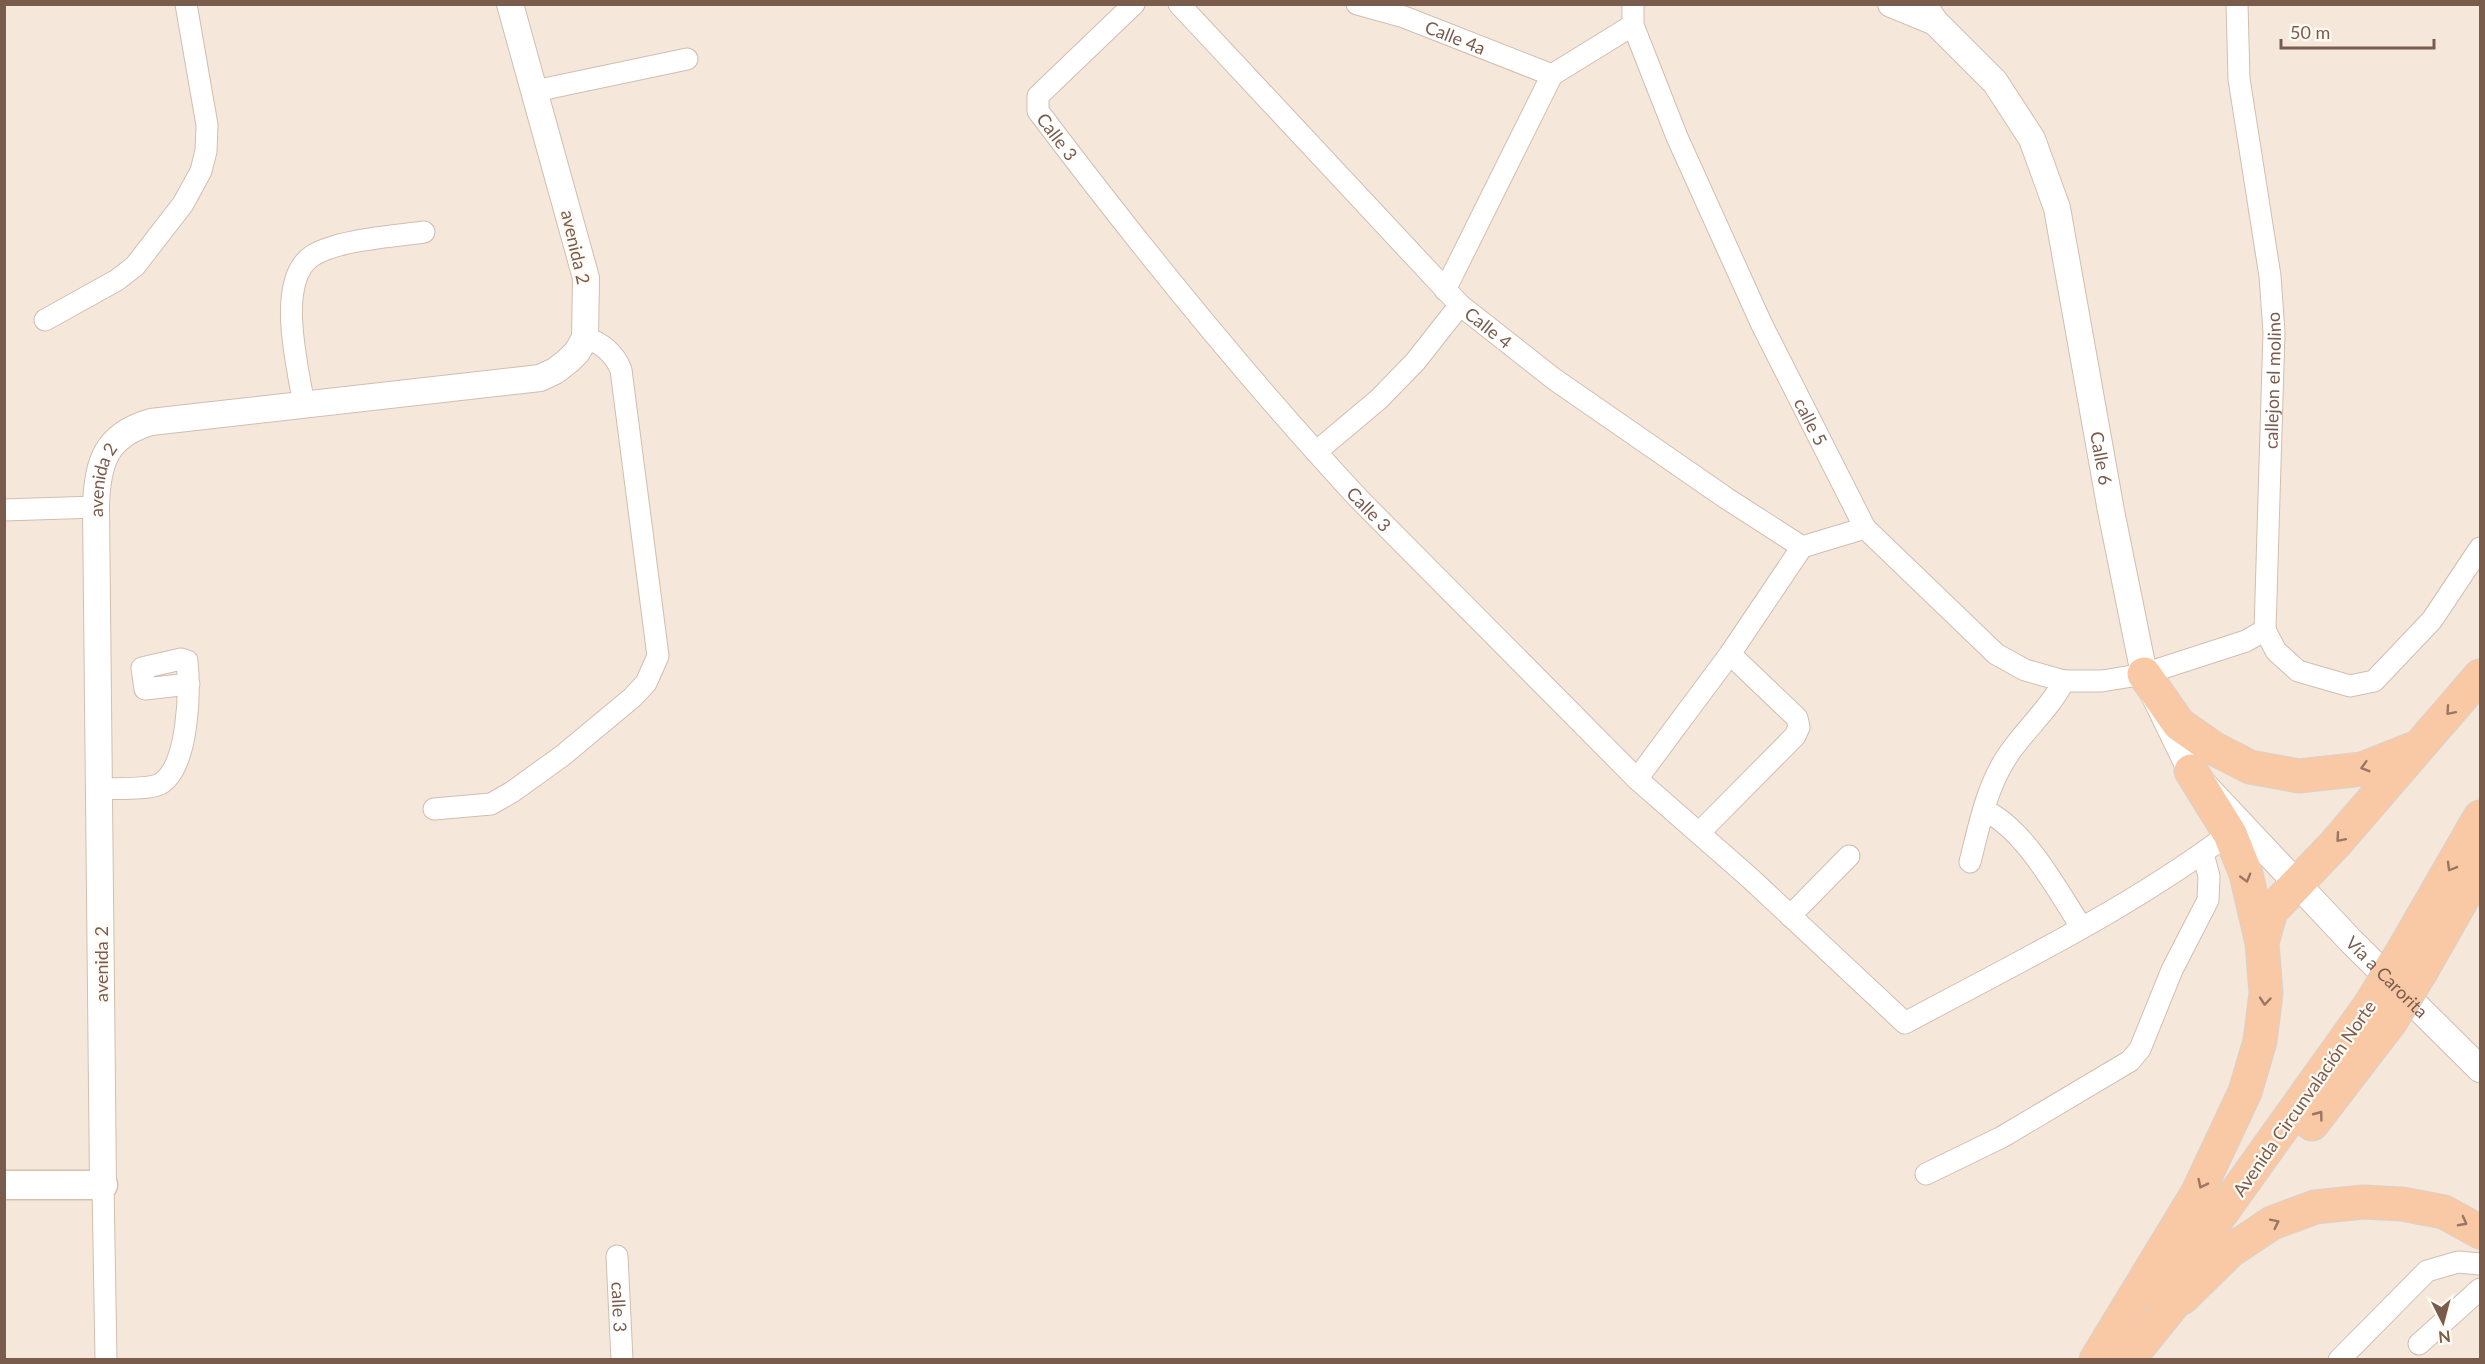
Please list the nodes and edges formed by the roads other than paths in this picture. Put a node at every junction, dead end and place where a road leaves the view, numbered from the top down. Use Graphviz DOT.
graph roads {
  1 [pos="186,4"];
  2 [pos="510,4"];
  3 [pos="1134,4"];
  4 [pos="1179,4"];
  5 [pos="1357,4"];
  6 [pos="1891,4"];
  7 [pos="2237,4"];
  8 [pos="1929,13"];
  9 [pos="1633,15"];
  10 [pos="687,59"];
  11 [pos="1552,75"];
  12 [pos="535,91"];
  13 [pos="424,232"];
  14 [pos="1445,290"];
  15 [pos="1460,305"];
  16 [pos="45,320"];
  17 [pos="585,338"];
  18 [pos="304,405"];
  19 [pos="1316,452"];
  20 [pos="96,507"];
  21 [pos="4,510"];
  22 [pos="1864,528"];
  23 [pos="1802,547"];
  24 [pos="2481,548"];
  25 [pos="2265,630"];
  26 [pos="1730,654"];
  27 [pos="2144,674"];
  28 [pos="2481,676"];
  29 [pos="2064,681"];
  30 [pos="189,684"];
  31 [pos="2420,747"];
  32 [pos="2191,771"];
  33 [pos="1637,779"];
  34 [pos="100,789"];
  35 [pos="434,809"];
  36 [pos="1984,810"];
  37 [pos="2481,817"];
  38 [pos="2236,829"];
  39 [pos="1699,833"];
  40 [pos="2203,854"];
  41 [pos="1849,856"];
  42 [pos="1970,862"];
  43 [pos="2481,868"];
  44 [pos="2298,882"];
  45 [pos="1790,916"];
  46 [pos="2082,928"];
  47 [pos="2262,943"];
  48 [pos="2413,959"];
  49 [pos="2380,1013"];
  50 [pos="2481,1069"];
  51 [pos="1926,1174"];
  52 [pos="4,1185"];
  53 [pos="103,1185"];
  54 [pos="2481,1232"];
  55 [pos="617,1256"];
  56 [pos="2481,1264"];
  57 [pos="2481,1289"];
  58 [pos="2166,1314"];
  59 [pos="2419,1344"];
  60 [pos="106,1359"];
  61 [pos="622,1359"];
  62 [pos="2098,1359"];
  63 [pos="2128,1359"];
  64 [pos="2339,1359"];
  1 -- 16 [label="street"];
  2 -- 12 [label="street, avenida 2"];
  3 -- 19 [label="street, Calle 3"];
  4 -- 14 [label="street, Calle 4"];
  5 -- 11 [label="street, Calle 4a"];
  6 -- 8 [label="street, Calle 6"];
  7 -- 25 [label="street, callejon el molino"];
  8 -- 27 [label="street, Calle 6"];
  9 -- 11 [label="street"];
  9 -- 22 [label="street, calle 5"];
  10 -- 12 [label="street"];
  11 -- 14 [label="street"];
  12 -- 17 [label="street, avenida 2"];
  13 -- 18 [label="street"];
  14 -- 15 [label="street, Calle 4"];
  15 -- 19 [label="street"];
  15 -- 23 [label="street, Calle 4"];
  17 -- 18 [label="street, avenida 2"];
  17 -- 35 [label="street"];
  18 -- 20 [label="street, avenida 2"];
  19 -- 33 [label="street, Calle 3"];
  20 -- 21 [label="street"];
  20 -- 34 [label="street, avenida 2"];
  22 -- 23 [label="street"];
  22 -- 29 [label="street, calle 5"];
  23 -- 26 [label="street"];
  24 -- 25 [label="street"];
  25 -- 27 [label="street"];
  26 -- 33 [label="street"];
  26 -- 39 [label="street"];
  27 -- 29 [label="street, calle 5"];
  31 -- 27 [label="highway, one-way"];
  27 -- 32 [label="street, Calle 6"];
  28 -- 31 [label="highway, one-way"];
  29 -- 36 [label="street"];
  30 -- 34 [label="street"];
  31 -- 44 [label="highway, one-way"];
  32 -- 38 [label="highway"];
  33 -- 39 [label="street, Calle 3"];
  34 -- 53 [label="street, avenida 2"];
  36 -- 42 [label="street"];
  36 -- 46 [label="street"];
  37 -- 48 [label="highway, Avenida Circunvalación Norte, one-way"];
  38 -- 40 [label="street"];
  38 -- 44 [label="street"];
  38 -- 47 [label="highway, one-way"];
  39 -- 45 [label="street, Calle 3"];
  40 -- 46 [label="street"];
  40 -- 51 [label="street"];
  41 -- 45 [label="street"];
  43 -- 48 [label="highway, Avenida Circunvalación Norte"];
  44 -- 47 [label="highway"];
  44 -- 50 [label="street, Vía a Carorita"];
  45 -- 46 [label="street, Calle 3"];
  47 -- 62 [label="highway, one-way"];
  48 -- 49 [label="highway, Avenida Circunvalación Norte, bridge"];
  58 -- 49 [label="highway, Avenida Circunvalación Norte, one-way"];
  49 -- 62 [label="highway, Avenida Circunvalación Norte"];
  52 -- 53 [label="main road"];
  53 -- 60 [label="street, avenida 2"];
  58 -- 54 [label="highway, one-way"];
  55 -- 61 [label="street, calle 3"];
  56 -- 64 [label="street"];
  57 -- 59 [label="street"];
  58 -- 63 [label="highway, Avenida Circunvalación Norte"];
}
